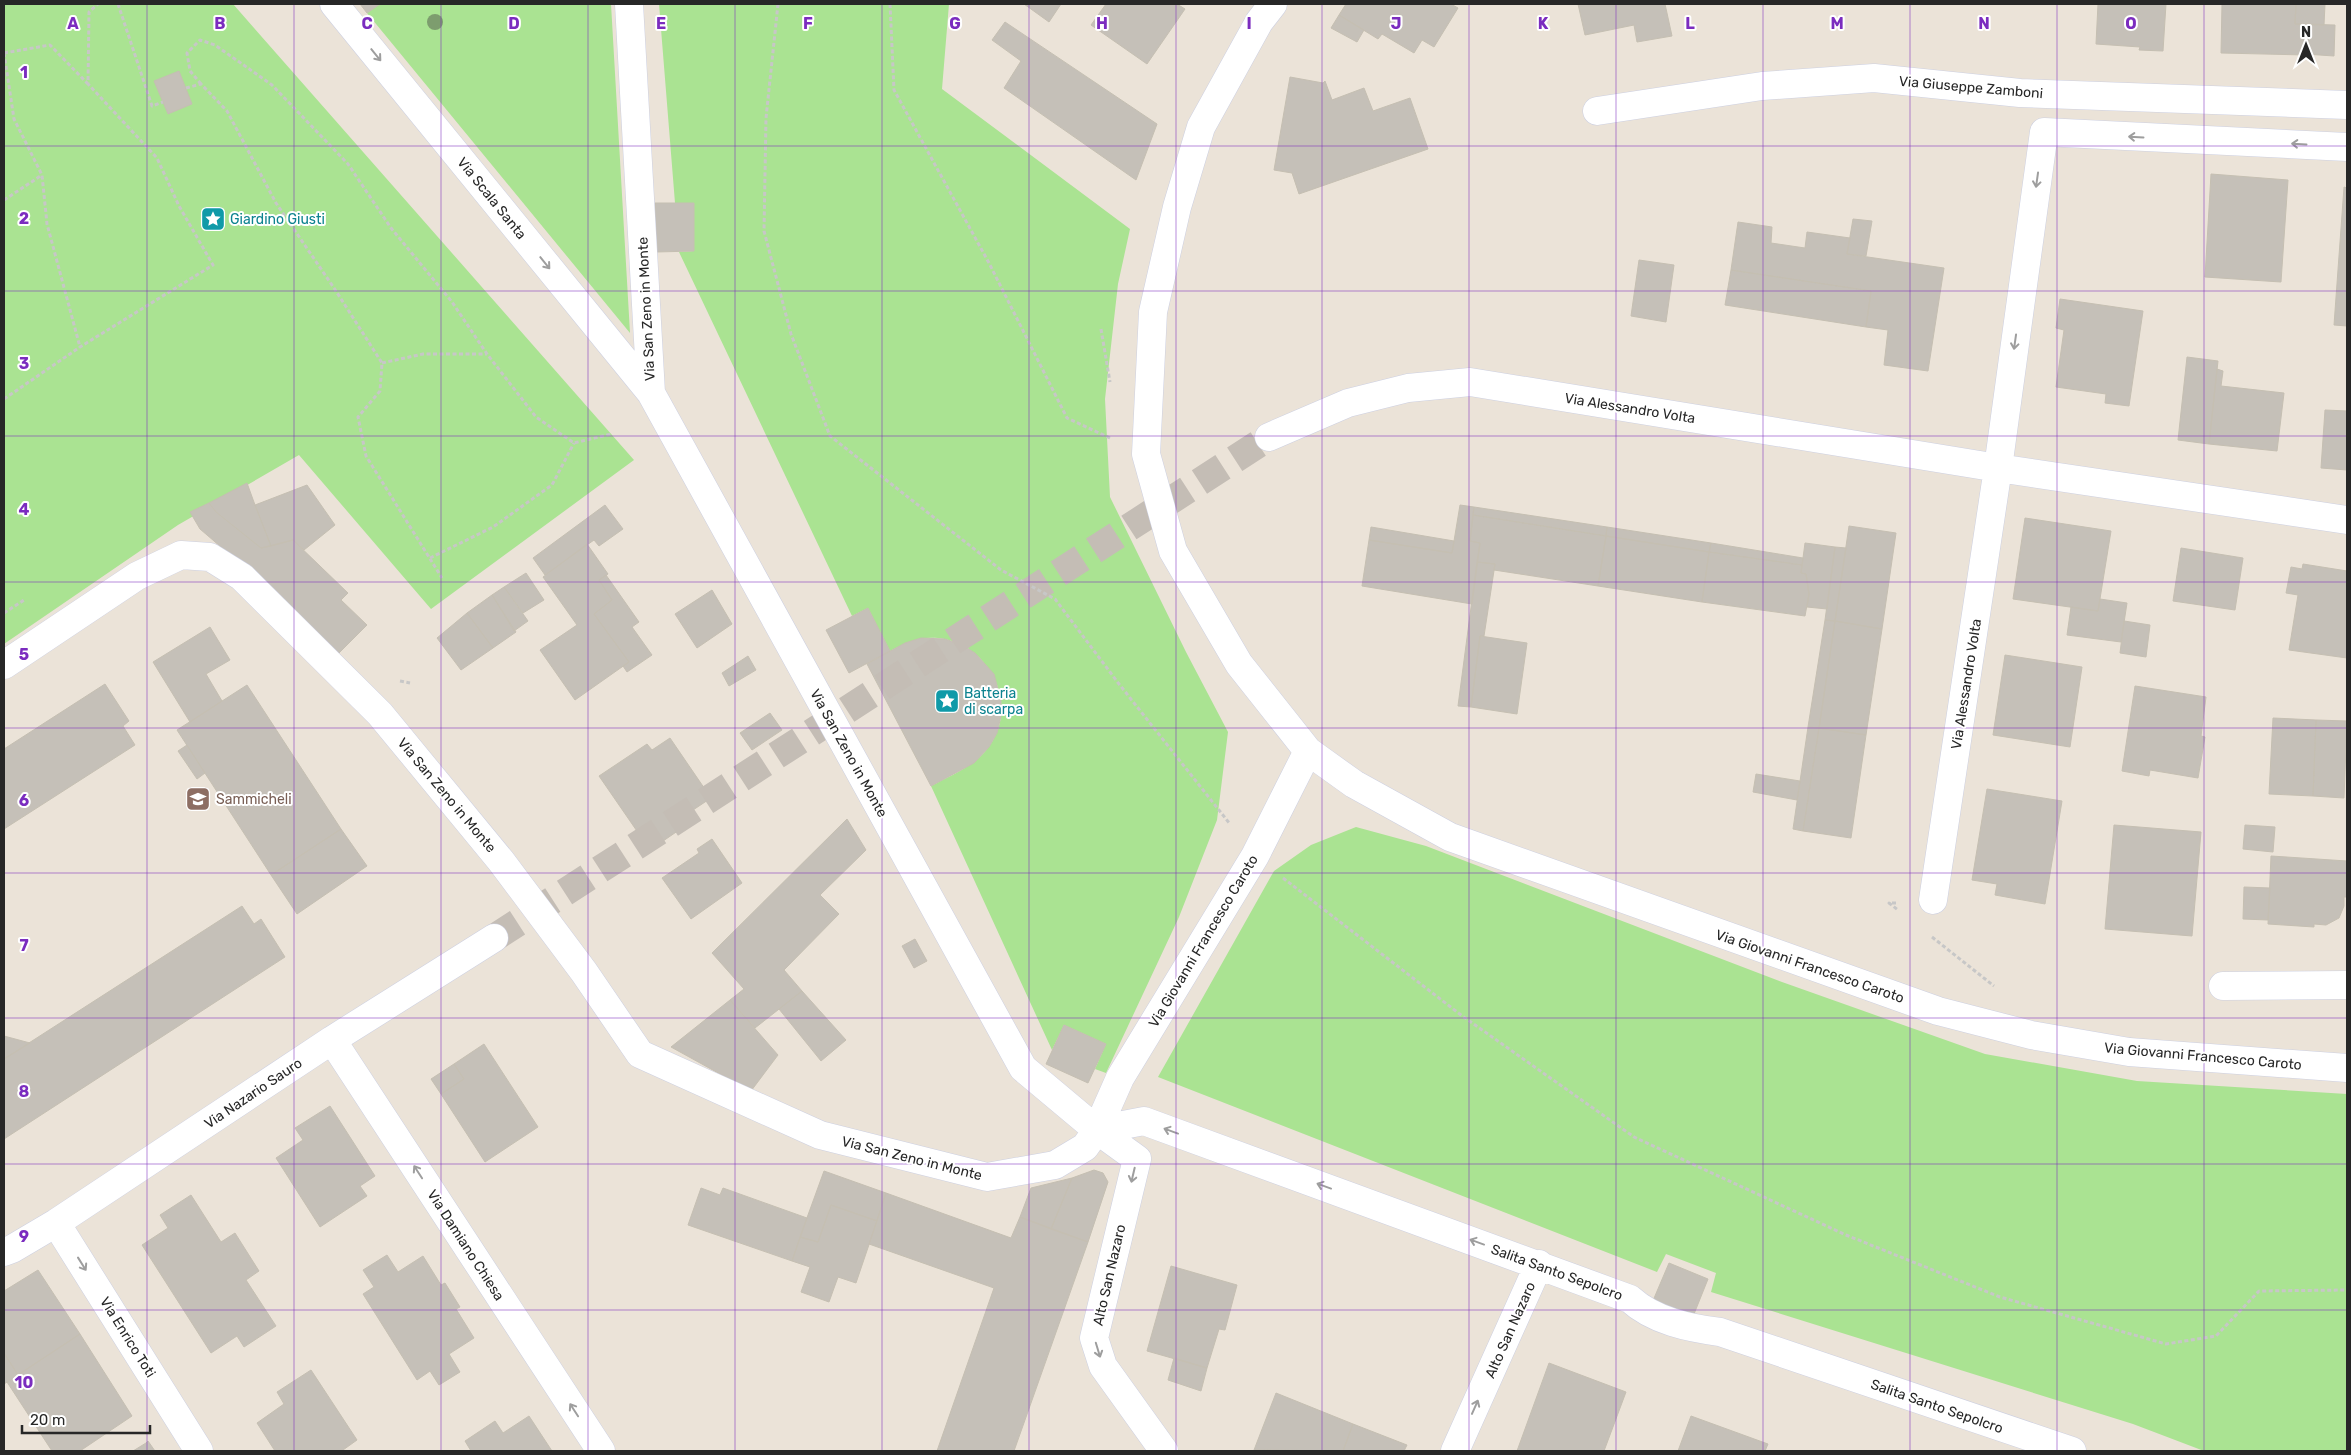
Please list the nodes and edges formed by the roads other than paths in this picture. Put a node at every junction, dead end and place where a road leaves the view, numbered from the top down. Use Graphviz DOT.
graph roads {
  1 [pos="334,4"];
  2 [pos="629,4"];
  3 [pos="1273,4"];
  4 [pos="2347,104"];
  5 [pos="1597,111"];
  6 [pos="2347,147"];
  7 [pos="651,393"];
  8 [pos="1269,437"];
  9 [pos="1998,468"];
  10 [pos="2347,520"];
  11 [pos="4,665"];
  12 [pos="1308,751"];
  13 [pos="1933,900"];
  14 [pos="494,938"];
  15 [pos="2347,985"];
  16 [pos="2223,986"];
  17 [pos="332,1040"];
  18 [pos="2347,1068"];
  19 [pos="1097,1130"];
  20 [pos="56,1223"];
  21 [pos="7,1252"];
  22 [pos="1539,1264"];
  23 [pos="200,1451"];
  24 [pos="601,1451"];
  25 [pos="1164,1451"];
  26 [pos="1455,1451"];
  27 [pos="2072,1451"];
  1 -- 7 [label="street, Via Scala Santa, one-way"];
  2 -- 7 [label="street, Via San Zeno in Monte"];
  3 -- 12 [label="street, Via Giovanni Francesco Caroto"];
  4 -- 5 [label="street, Via Giuseppe Zamboni"];
  6 -- 9 [label="street, one-way"];
  7 -- 19 [label="street, Via San Zeno in Monte"];
  8 -- 9 [label="street, Via Alessandro Volta"];
  9 -- 10 [label="street, Via Alessandro Volta"];
  9 -- 13 [label="street, Via Alessandro Volta"];
  11 -- 19 [label="street, Via San Zeno in Monte"];
  12 -- 18 [label="street, Via Giovanni Francesco Caroto"];
  12 -- 19 [label="street, Via Giovanni Francesco Caroto"];
  14 -- 17 [label="street, Via Nazario Sauro"];
  15 -- 16 [label="street"];
  17 -- 20 [label="street, Via Nazario Sauro"];
  24 -- 17 [label="street, Via Damiano Chiesa, one-way"];
  22 -- 19 [label="street, Salita Santo Sepolcro, one-way"];
  19 -- 25 [label="street, Alto San Nazaro, one-way"];
  20 -- 21 [label="street, Via Nazario Sauro"];
  20 -- 23 [label="street, Via Enrico Toti, one-way"];
  26 -- 22 [label="street, Alto San Nazaro, one-way"];
  22 -- 27 [label="street, Salita Santo Sepolcro"];
}
